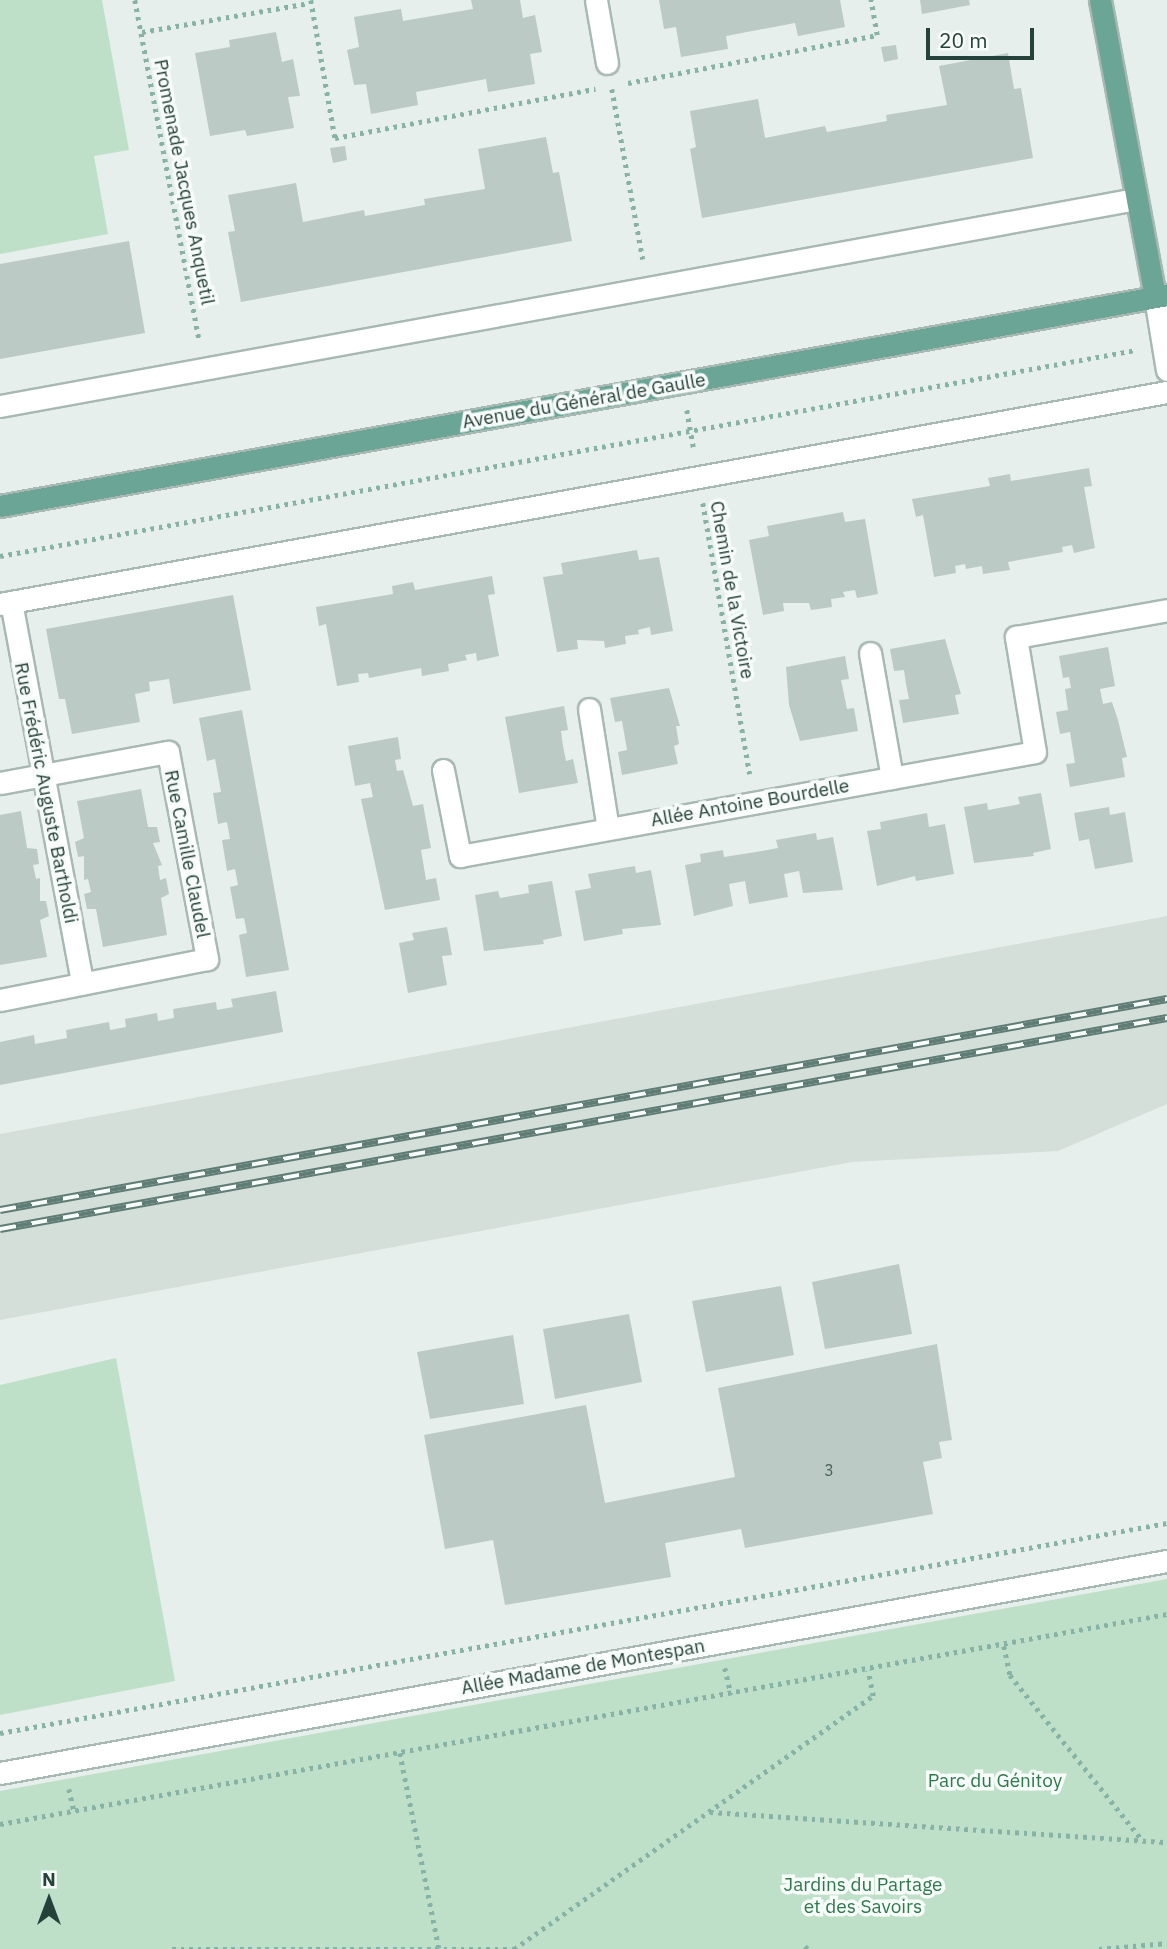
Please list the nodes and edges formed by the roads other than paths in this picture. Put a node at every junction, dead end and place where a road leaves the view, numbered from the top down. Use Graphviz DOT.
graph roads {
  1 [pos="596,0"];
  2 [pos="1100,0"];
  3 [pos="607,63"];
  4 [pos="1136,199"];
  5 [pos="1161,296"];
  6 [pos="1167,370"];
  7 [pos="1167,392"];
  8 [pos="0,406"];
  9 [pos="0,506"];
  10 [pos="5,603"];
  11 [pos="1167,610"];
  12 [pos="870,653"];
  13 [pos="589,709"];
  14 [pos="443,770"];
  15 [pos="43,775"];
  16 [pos="892,778"];
  17 [pos="0,783"];
  18 [pos="608,829"];
  19 [pos="82,984"];
  20 [pos="0,1000"];
  21 [pos="1167,1561"];
  22 [pos="0,1773"];
  1 -- 3 [label="street"];
  2 -- 4 [label="main road"];
  4 -- 5 [label="main road"];
  4 -- 8 [label="street"];
  5 -- 6 [label="street"];
  5 -- 9 [label="main road, Avenue du Général de Gaulle"];
  7 -- 10 [label="street"];
  10 -- 15 [label="street, Rue Frédéric Auguste Bartholdi"];
  11 -- 16 [label="street, Allée Antoine Bourdelle"];
  12 -- 16 [label="street"];
  13 -- 18 [label="street"];
  14 -- 18 [label="street, Allée Antoine Bourdelle"];
  15 -- 17 [label="street, Rue Camille Claudel"];
  15 -- 19 [label="street, Rue Frédéric Auguste Bartholdi"];
  15 -- 19 [label="street, Rue Camille Claudel"];
  16 -- 18 [label="street, Allée Antoine Bourdelle"];
  19 -- 20 [label="street, Rue Camille Claudel"];
  21 -- 22 [label="street, Allée Madame de Montespan"];
}
